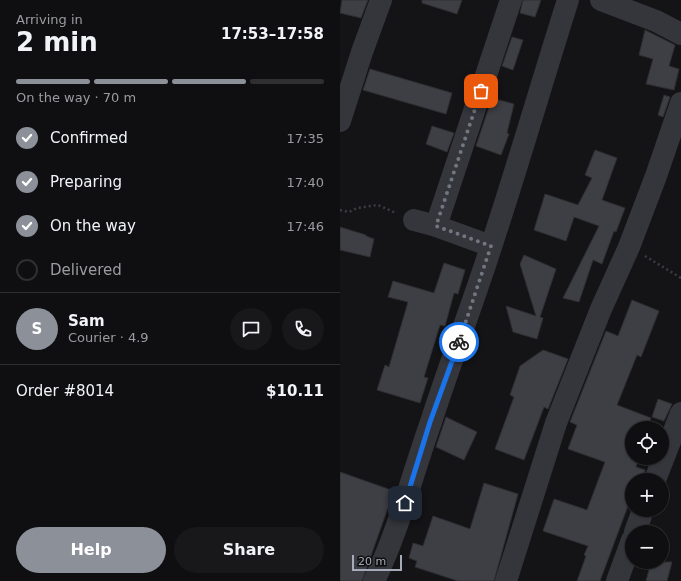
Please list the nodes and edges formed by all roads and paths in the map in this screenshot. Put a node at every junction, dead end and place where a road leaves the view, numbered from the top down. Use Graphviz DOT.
graph roads {
  1 [pos="381,0"];
  2 [pos="511,0"];
  3 [pos="568,0"];
  4 [pos="601,0"];
  5 [pos="681,34"];
  6 [pos="681,103"];
  7 [pos="340,121"];
  8 [pos="340,210"];
  9 [pos="414,220"];
  10 [pos="436,226"];
  11 [pos="491,246"];
  12 [pos="629,247"];
  13 [pos="681,278"];
  14 [pos="681,413"];
  15 [pos="658,473"];
  16 [pos="625,559"];
  17 [pos="374,581"];
  18 [pos="506,581"];
  19 [pos="617,581"];
  1 -- 7 [label="street"];
  2 -- 10 [label="street"];
  3 -- 11 [label="street"];
  4 -- 5 [label="street"];
  6 -- 12 [label="street"];
  8 -- 9 [label="path"];
  9 -- 10 [label="street"];
  10 -- 11 [label="street"];
  11 -- 17 [label="street"];
  12 -- 13 [label="path"];
  12 -- 18 [label="street"];
  14 -- 15 [label="street"];
  16 -- 19 [label="street"];
}
